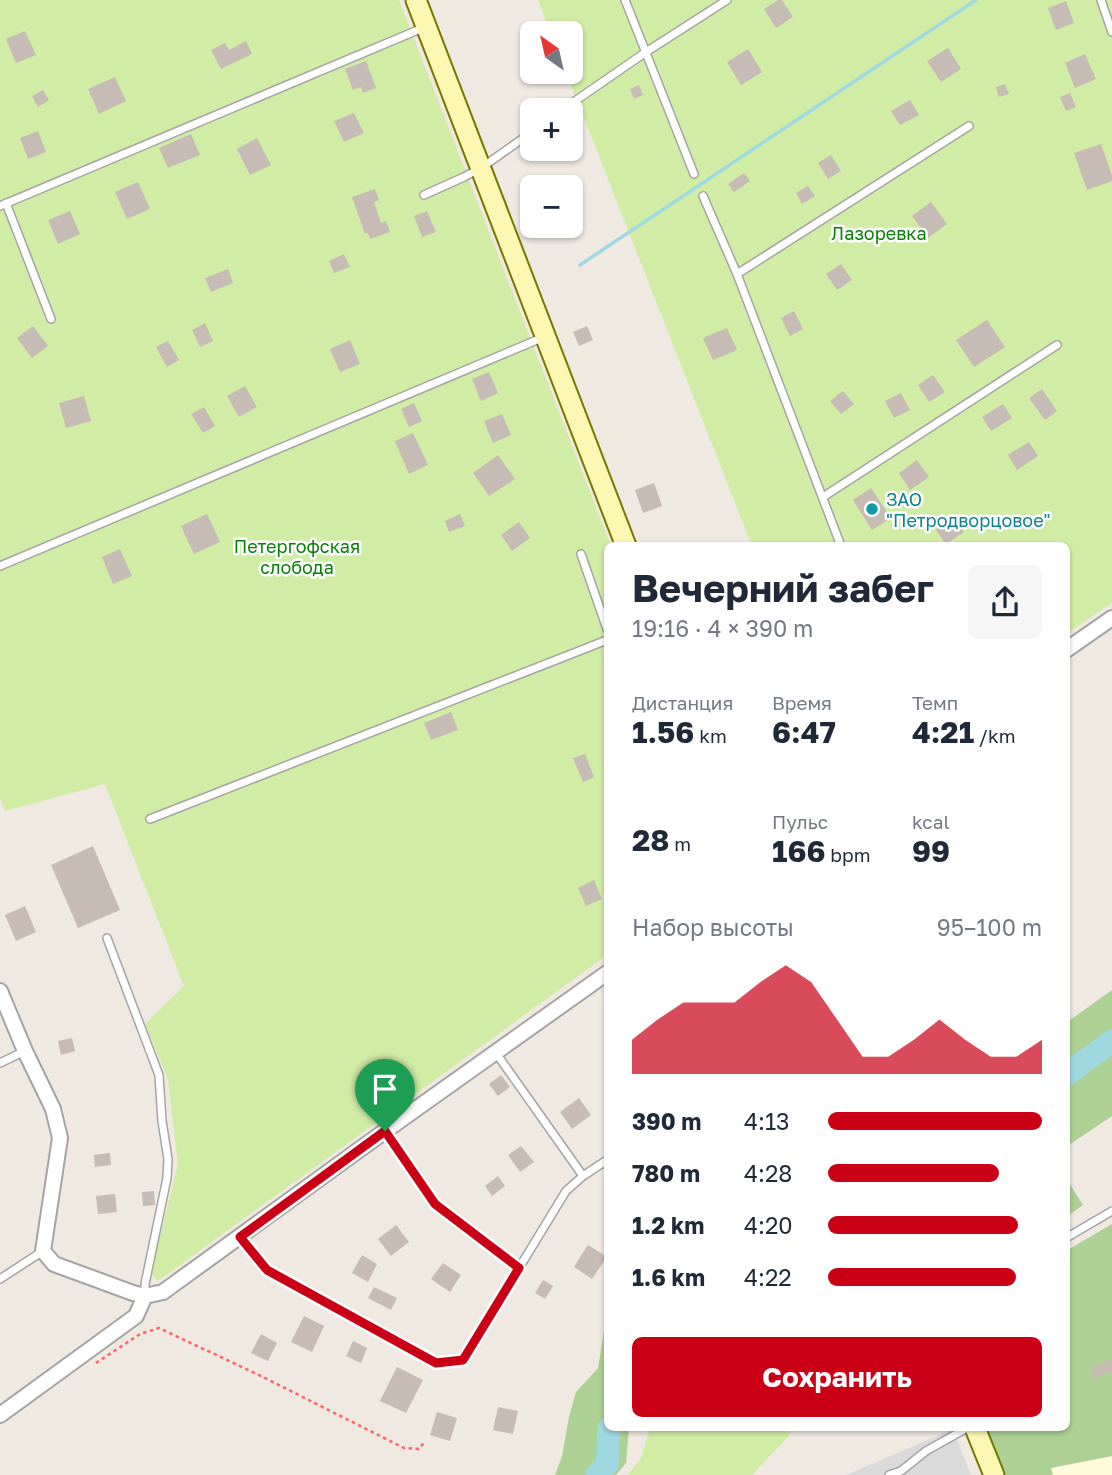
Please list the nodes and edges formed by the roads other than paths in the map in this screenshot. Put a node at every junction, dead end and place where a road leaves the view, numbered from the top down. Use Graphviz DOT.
graph roads {
  1 [pos="416,0"];
  2 [pos="625,0"];
  3 [pos="727,0"];
  4 [pos="1101,0"];
  5 [pos="426,26"];
  6 [pos="1112,32"];
  7 [pos="646,52"];
  8 [pos="579,98"];
  9 [pos="969,126"];
  10 [pos="520,140"];
  11 [pos="481,168"];
  12 [pos="694,174"];
  13 [pos="424,195"];
  14 [pos="703,196"];
  15 [pos="3,205"];
  16 [pos="737,274"];
  17 [pos="51,319"];
  18 [pos="545,336"];
  19 [pos="1057,345"];
  20 [pos="823,497"];
  21 [pos="624,542"];
  22 [pos="840,542"];
  23 [pos="581,554"];
  24 [pos="0,565"];
  25 [pos="1112,618"];
  26 [pos="604,620"];
  27 [pos="604,640"];
  28 [pos="1070,647"];
  29 [pos="150,819"];
  30 [pos="107,938"];
  31 [pos="604,975"];
  32 [pos="0,991"];
  33 [pos="26,1051"];
  34 [pos="496,1053"];
  35 [pos="0,1063"];
  36 [pos="385,1131"];
  37 [pos="604,1162"];
  38 [pos="583,1176"];
  39 [pos="1112,1211"];
  40 [pos="1070,1236"];
  41 [pos="240,1237"];
  42 [pos="43,1251"];
  43 [pos="519,1268"];
  44 [pos="0,1279"];
  45 [pos="145,1296"];
  46 [pos="0,1415"];
  47 [pos="962,1431"];
  48 [pos="976,1431"];
  49 [pos="901,1473"];
  50 [pos="889,1475"];
  51 [pos="994,1475"];
  1 -- 5 [label="street"];
  2 -- 7 [label="lane"];
  3 -- 7 [label="lane"];
  4 -- 6 [label="lane"];
  5 -- 11 [label="street"];
  5 -- 15 [label="lane"];
  7 -- 8 [label="lane"];
  7 -- 12 [label="lane"];
  9 -- 16 [label="lane"];
  10 -- 11 [label="lane"];
  11 -- 13 [label="lane"];
  11 -- 18 [label="street"];
  14 -- 16 [label="lane"];
  15 -- 17 [label="lane"];
  16 -- 20 [label="lane"];
  18 -- 21 [label="street"];
  18 -- 24 [label="lane"];
  19 -- 20 [label="lane"];
  20 -- 22 [label="lane"];
  23 -- 26 [label="lane"];
  25 -- 28 [label="street"];
  27 -- 29 [label="lane"];
  30 -- 45 [label="lane"];
  31 -- 34 [label="street"];
  32 -- 33 [label="street"];
  33 -- 35 [label="lane"];
  33 -- 42 [label="street"];
  34 -- 36 [label="street"];
  34 -- 38 [label="lane"];
  36 -- 41 [label="street"];
  36 -- 43 [label="lane"];
  37 -- 38 [label="lane"];
  38 -- 43 [label="lane"];
  39 -- 40 [label="lane"];
  41 -- 43 [label="lane"];
  41 -- 45 [label="street"];
  42 -- 44 [label="lane"];
  42 -- 45 [label="street"];
  45 -- 46 [label="street"];
  47 -- 49 [label="lane"];
  48 -- 51 [label="street"];
  49 -- 50 [label="lane"];
}
